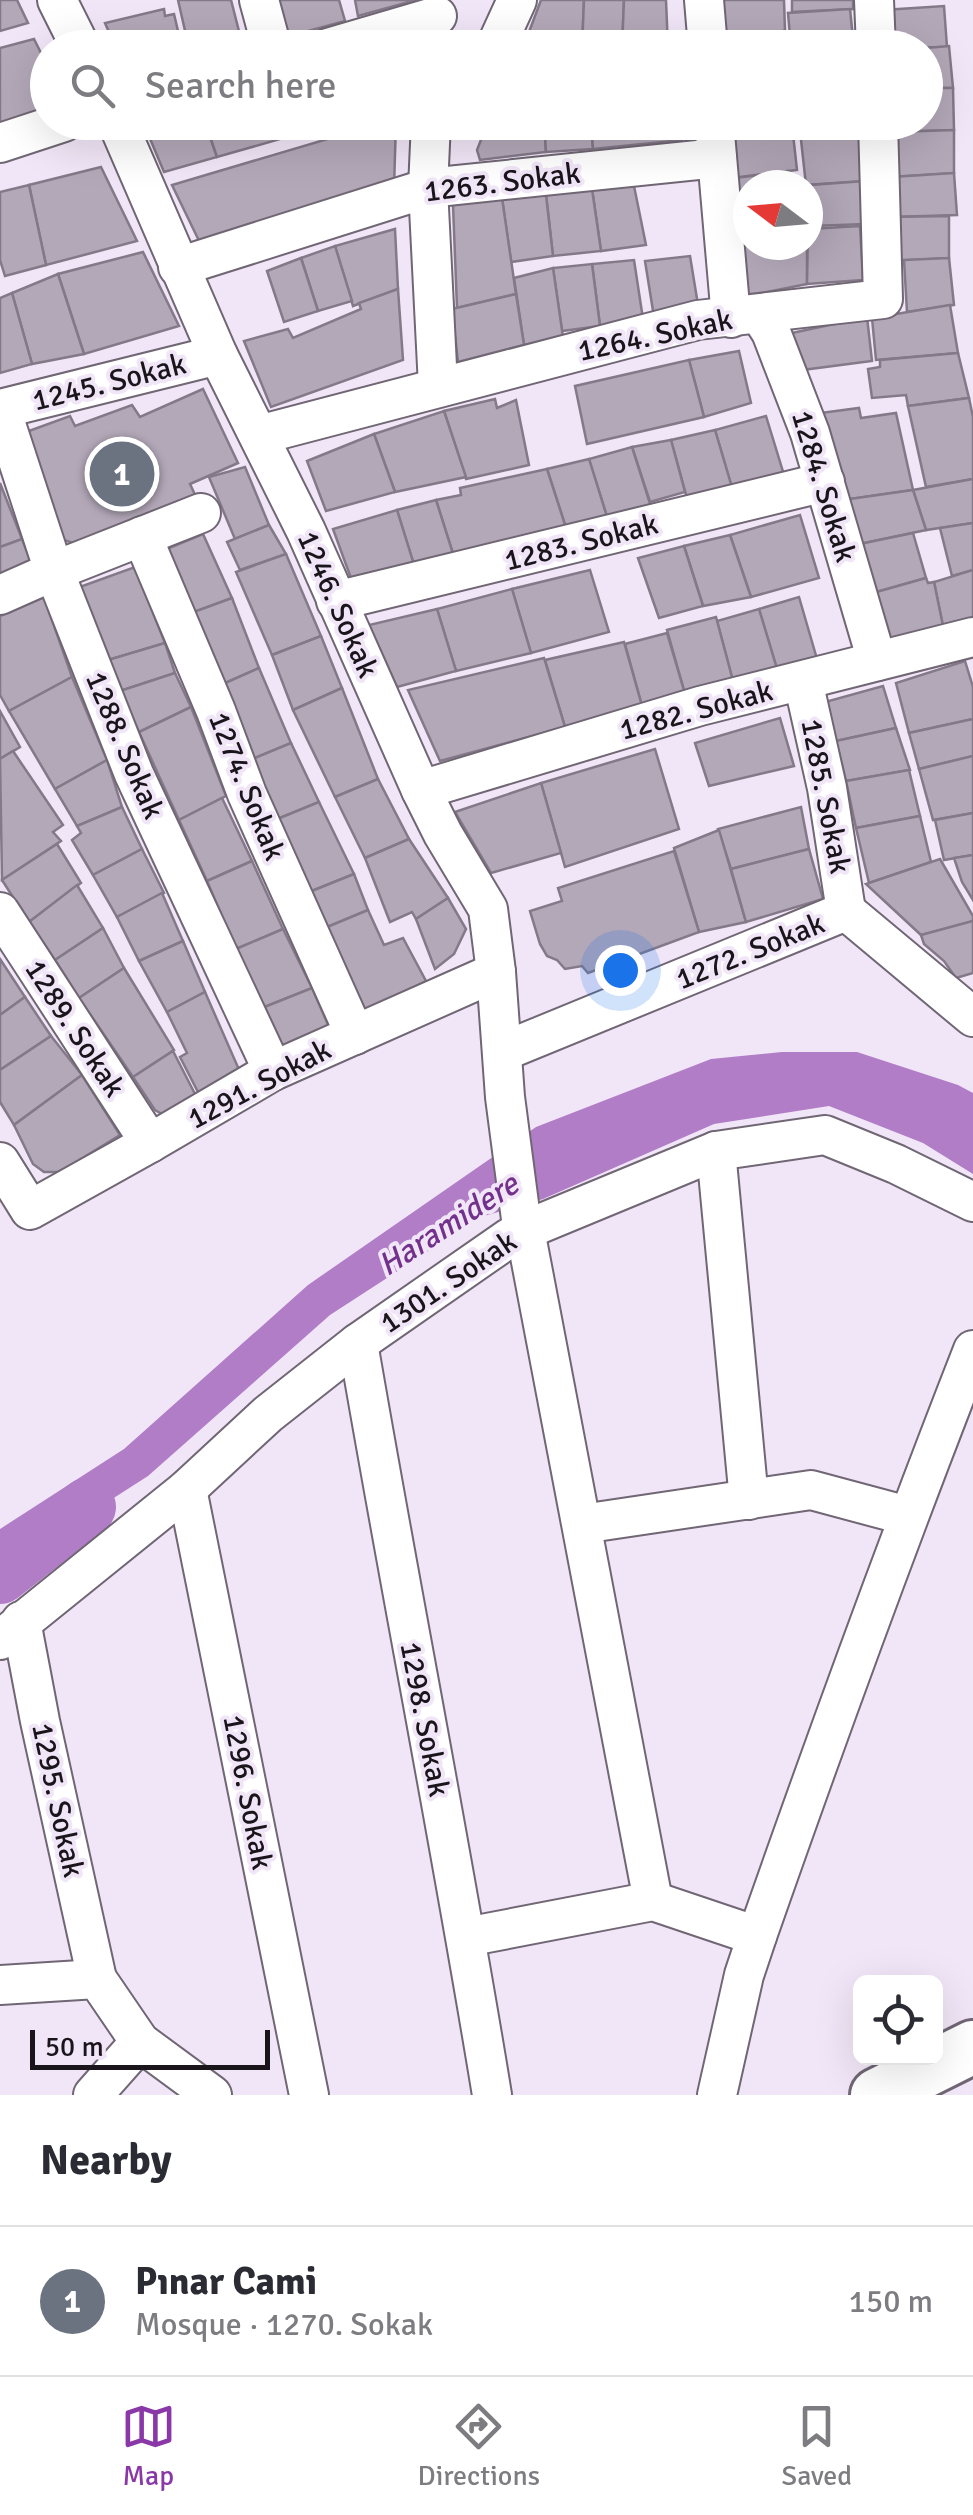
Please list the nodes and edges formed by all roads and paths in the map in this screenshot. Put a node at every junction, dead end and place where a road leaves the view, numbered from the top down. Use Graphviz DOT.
graph roads {
  1 [pos="58,0"];
  2 [pos="259,0"];
  3 [pos="517,0"];
  4 [pos="704,0"];
  5 [pos="874,0"];
  6 [pos="437,21"];
  7 [pos="72,30"];
  8 [pos="267,30"];
  9 [pos="401,30"];
  10 [pos="503,30"];
  11 [pos="706,30"];
  12 [pos="875,30"];
  13 [pos="30,133"];
  14 [pos="125,140"];
  15 [pos="430,140"];
  16 [pos="451,140"];
  17 [pos="716,140"];
  18 [pos="879,140"];
  19 [pos="0,143"];
  20 [pos="428,188"];
  21 [pos="178,267"];
  22 [pos="746,316"];
  23 [pos="218,355"];
  24 [pos="438,386"];
  25 [pos="0,409"];
  26 [pos="259,434"];
  27 [pos="824,482"];
  28 [pos="201,513"];
  29 [pos="142,536"];
  30 [pos="54,571"];
  31 [pos="0,595"];
  32 [pos="336,602"];
  33 [pos="973,636"];
  34 [pos="877,661"];
  35 [pos="803,681"];
  36 [pos="421,790"];
  37 [pos="846,911"];
  38 [pos="0,912"];
  39 [pos="496,972"];
  40 [pos="973,1017"];
  41 [pos="356,1034"];
  42 [pos="502,1052"];
  43 [pos="273,1070"];
  44 [pos="150,1143"];
  45 [pos="716,1151"];
  46 [pos="0,1162"];
  47 [pos="973,1202"];
  48 [pos="523,1224"];
  49 [pos="358,1343"];
  50 [pos="973,1350"];
  51 [pos="186,1490"];
  52 [pos="748,1500"];
  53 [pos="908,1516"];
  54 [pos="582,1524"];
  55 [pos="11,1630"];
  56 [pos="653,1901"];
  57 [pos="757,1936"];
  58 [pos="466,1937"];
  59 [pos="97,1979"];
  60 [pos="0,1984"];
  61 [pos="140,2042"];
  62 [pos="973,2047"];
  63 [pos="94,2095"];
  64 [pos="212,2095"];
  65 [pos="308,2095"];
  66 [pos="492,2095"];
  67 [pos="717,2095"];
  68 [pos="877,2095"];
  1 -- 7 [label="street"];
  2 -- 8 [label="street"];
  3 -- 10 [label="street"];
  4 -- 11 [label="street"];
  5 -- 12 [label="street"];
  6 -- 9 [label="street"];
  13 -- 19 [label="street"];
  14 -- 21 [label="street, 1246. Sokak"];
  15 -- 20 [label="street"];
  16 -- 20 [label="street"];
  17 -- 20 [label="street, 1263. Sokak"];
  17 -- 22 [label="street"];
  18 -- 22 [label="street, 1264. Sokak"];
  20 -- 21 [label="street, 1263. Sokak"];
  20 -- 24 [label="street"];
  21 -- 23 [label="street, 1246. Sokak"];
  22 -- 24 [label="street, 1264. Sokak"];
  22 -- 27 [label="street, 1284. Sokak"];
  23 -- 25 [label="street, 1245. Sokak"];
  23 -- 26 [label="street, 1246. Sokak"];
  24 -- 26 [label="street, 1264. Sokak"];
  25 -- 30 [label="street, 1288. Sokak"];
  26 -- 32 [label="street, 1246. Sokak"];
  27 -- 32 [label="street, 1283. Sokak"];
  27 -- 34 [label="street, 1284. Sokak"];
  28 -- 29 [label="street"];
  29 -- 30 [label="street"];
  29 -- 41 [label="street, 1274. Sokak"];
  30 -- 31 [label="street"];
  30 -- 43 [label="street, 1288. Sokak"];
  32 -- 36 [label="street, 1246. Sokak"];
  33 -- 34 [label="street, 1282. Sokak"];
  34 -- 35 [label="street, 1282. Sokak"];
  35 -- 36 [label="street, 1282. Sokak"];
  35 -- 37 [label="street, 1285. Sokak"];
  36 -- 39 [label="street, 1246. Sokak"];
  37 -- 40 [label="street, 1272. Sokak"];
  37 -- 42 [label="street, 1272. Sokak"];
  38 -- 44 [label="street, 1289. Sokak"];
  39 -- 41 [label="street, 1291. Sokak"];
  39 -- 42 [label="street, 1246. Sokak"];
  41 -- 43 [label="street, 1291. Sokak"];
  42 -- 48 [label="street, 1246. Sokak"];
  43 -- 44 [label="street, 1291. Sokak"];
  44 -- 46 [label="street, 1291. Sokak"];
  45 -- 47 [label="street, 1301. Sokak"];
  45 -- 48 [label="street, 1301. Sokak"];
  45 -- 52 [label="street"];
  48 -- 49 [label="street, 1301. Sokak"];
  48 -- 54 [label="street, 1246. Sokak"];
  49 -- 51 [label="street, 1301. Sokak"];
  49 -- 58 [label="street, 1298. Sokak"];
  50 -- 53 [label="street"];
  51 -- 55 [label="street, 1301. Sokak"];
  51 -- 65 [label="street, 1296. Sokak"];
  52 -- 53 [label="street"];
  52 -- 54 [label="street"];
  53 -- 57 [label="street"];
  54 -- 56 [label="street, 1246. Sokak"];
  55 -- 59 [label="street, 1295. Sokak"];
  56 -- 57 [label="street"];
  56 -- 58 [label="street"];
  57 -- 67 [label="street"];
  58 -- 66 [label="street, 1298. Sokak"];
  59 -- 60 [label="street"];
  59 -- 61 [label="street"];
  61 -- 63 [label="street"];
  61 -- 64 [label="street"];
  62 -- 68 [label="main road"];
}
